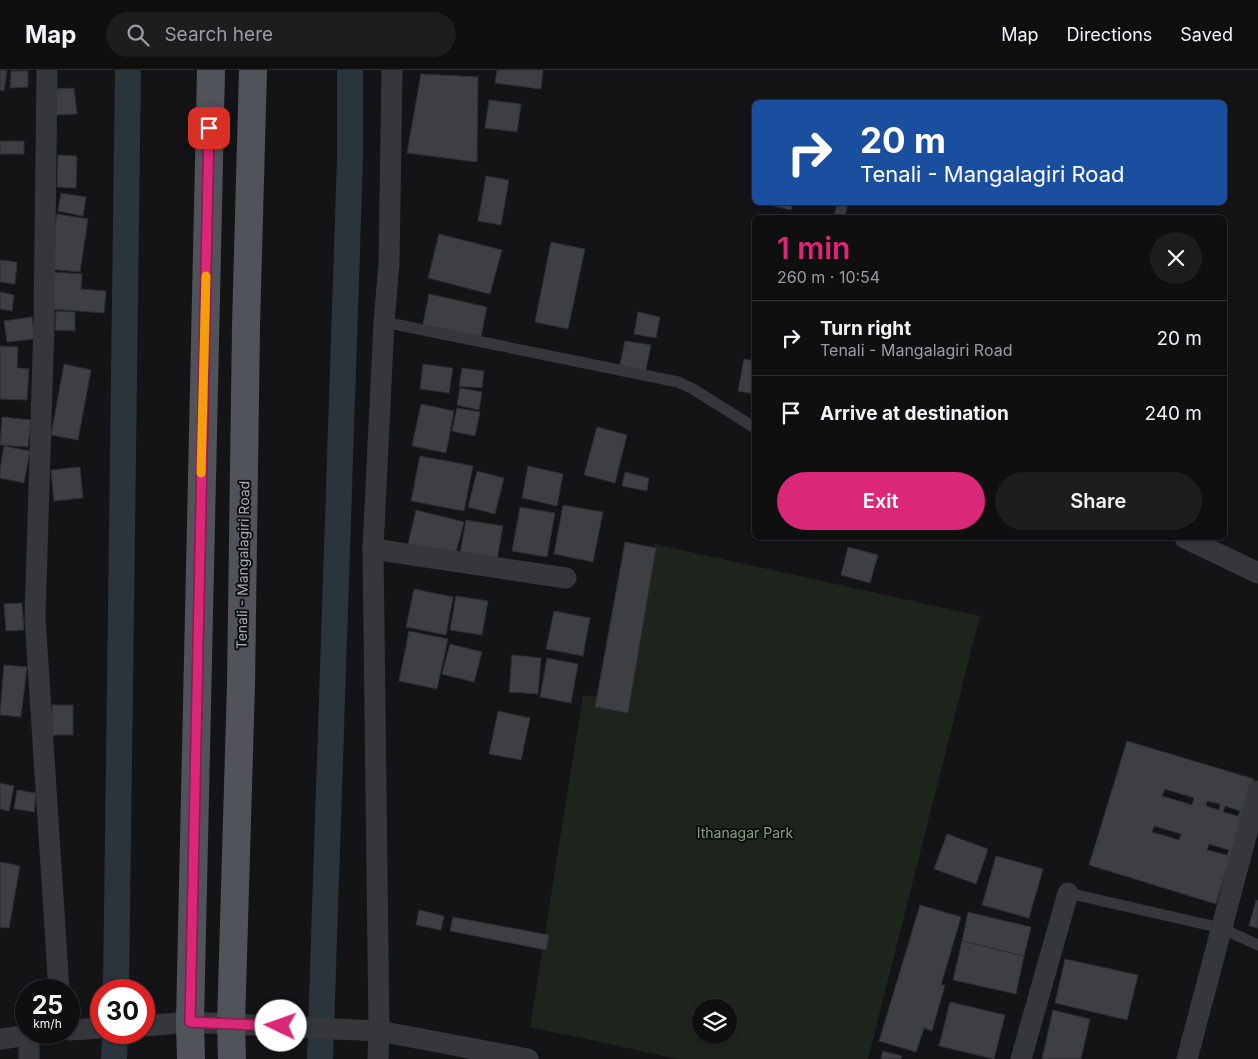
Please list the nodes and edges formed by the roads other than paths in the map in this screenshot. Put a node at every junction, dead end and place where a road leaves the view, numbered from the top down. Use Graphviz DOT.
graph roads {
  1 [pos="46,70"];
  2 [pos="211,70"];
  3 [pos="253,70"];
  4 [pos="392,70"];
  5 [pos="384,322"];
  6 [pos="752,426"];
  7 [pos="1189,540"];
  8 [pos="373,549"];
  9 [pos="1258,573"];
  10 [pos="566,578"];
  11 [pos="1258,791"];
  12 [pos="1068,892"];
  13 [pos="1221,928"];
  14 [pos="1258,945"];
  15 [pos="58,979"];
  16 [pos="190,1022"];
  17 [pos="231,1024"];
  18 [pos="155,1025"];
  19 [pos="379,1032"];
  20 [pos="15,1037"];
  21 [pos="0,1039"];
  22 [pos="29,1044"];
  23 [pos="29,1059"];
  24 [pos="191,1059"];
  25 [pos="232,1059"];
  26 [pos="378,1059"];
  27 [pos="528,1059"];
  28 [pos="1021,1059"];
  29 [pos="1187,1059"];
  1 -- 15 [label="street"];
  2 -- 16 [label="main road"];
  3 -- 17 [label="main road, Tenali - Mangalagiri Road"];
  4 -- 5 [label="street"];
  5 -- 6 [label="lane"];
  5 -- 8 [label="street"];
  7 -- 9 [label="street"];
  8 -- 10 [label="street"];
  8 -- 19 [label="street"];
  11 -- 13 [label="street"];
  12 -- 13 [label="lane"];
  12 -- 28 [label="street"];
  13 -- 14 [label="lane"];
  13 -- 29 [label="street"];
  16 -- 17 [label="street"];
  16 -- 18 [label="street"];
  16 -- 24 [label="main road"];
  17 -- 19 [label="street"];
  17 -- 25 [label="main road, Tenali - Mangalagiri Road"];
  19 -- 26 [label="street"];
  19 -- 27 [label="street"];
  20 -- 21 [label="street"];
  22 -- 23 [label="street"];
}
